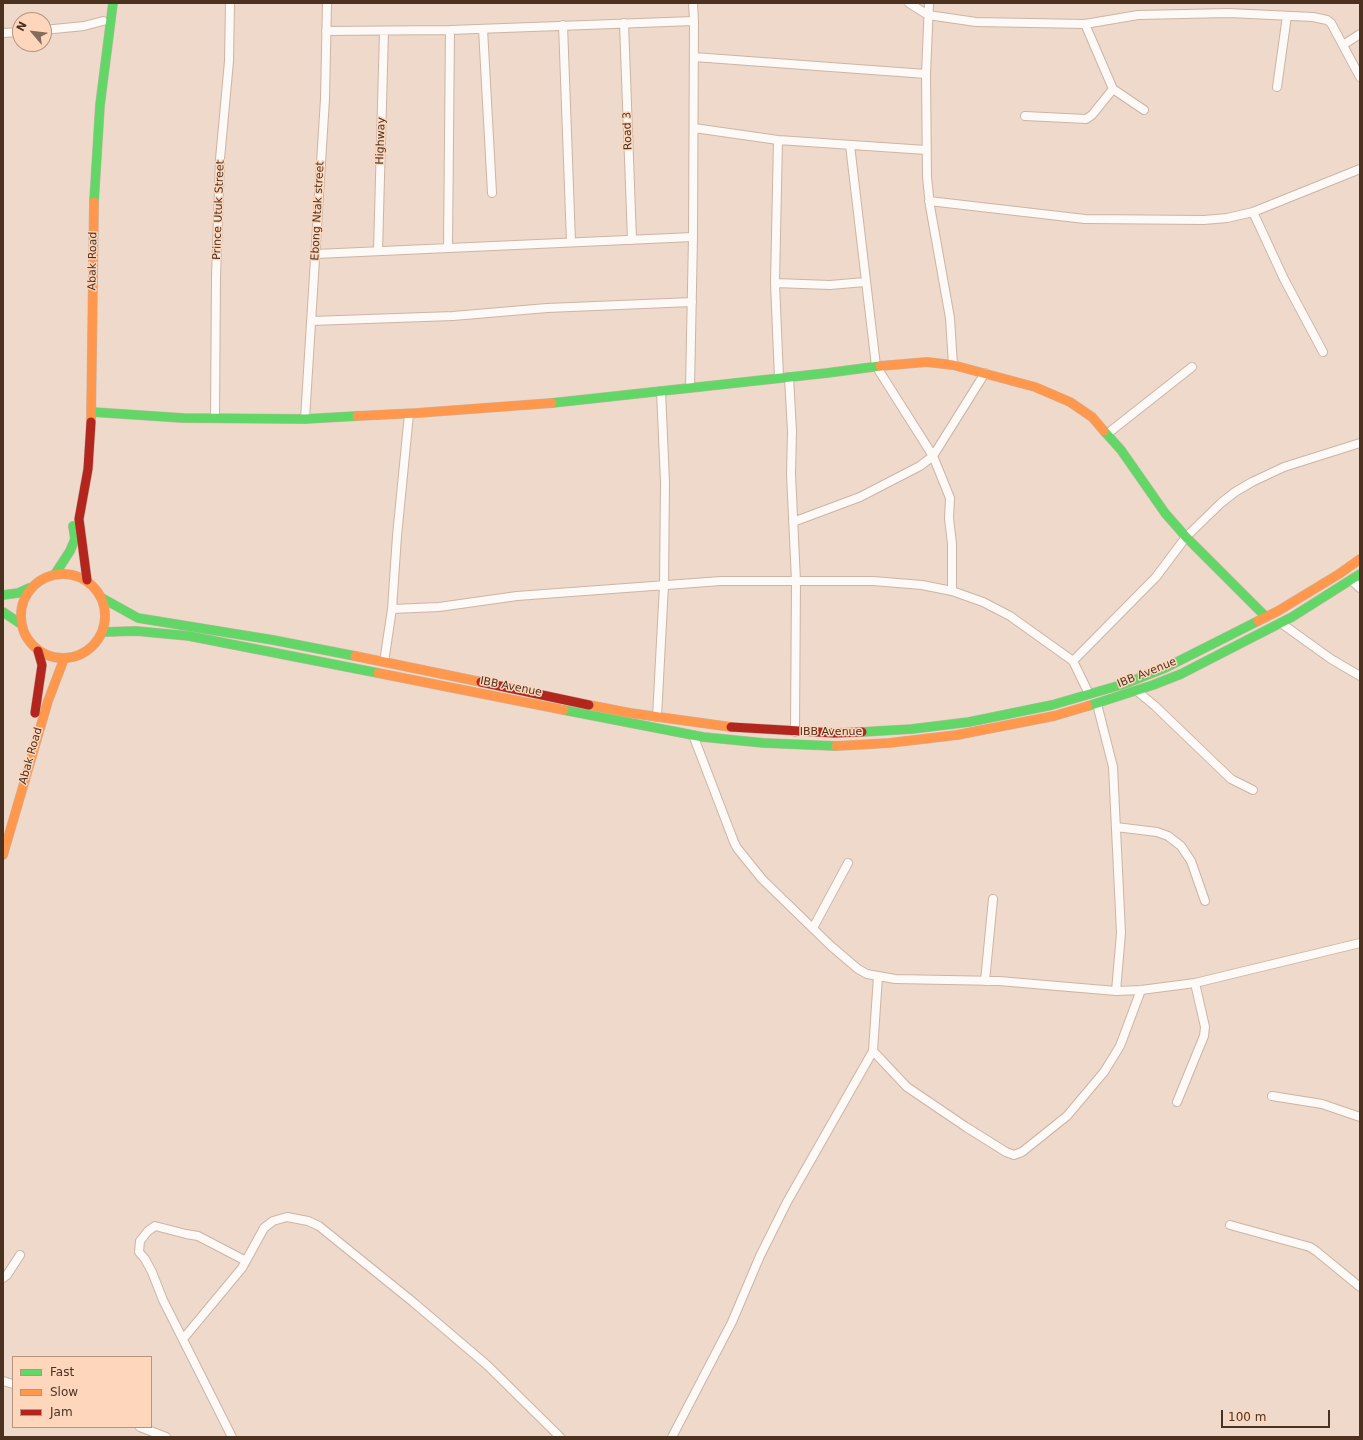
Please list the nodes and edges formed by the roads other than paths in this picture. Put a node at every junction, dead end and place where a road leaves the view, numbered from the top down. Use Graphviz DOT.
graph roads {
  1 [pos="105,3"];
  2 [pos="113,3"];
  3 [pos="230,3"];
  4 [pos="327,3"];
  5 [pos="693,3"];
  6 [pos="910,3"];
  7 [pos="929,3"];
  8 [pos="928,15"];
  9 [pos="1288,16"];
  10 [pos="694,20"];
  11 [pos="103,21"];
  12 [pos="624,23"];
  13 [pos="1085,24"];
  14 [pos="562,25"];
  15 [pos="52,29"];
  16 [pos="483,29"];
  17 [pos="450,30"];
  18 [pos="326,31"];
  19 [pos="384,31"];
  20 [pos="1360,34"];
  21 [pos="1343,45"];
  22 [pos="694,57"];
  23 [pos="926,74"];
  24 [pos="1360,77"];
  25 [pos="1277,87"];
  26 [pos="1113,89"];
  27 [pos="1144,110"];
  28 [pos="1025,116"];
  29 [pos="694,128"];
  30 [pos="778,140"];
  31 [pos="850,145"];
  32 [pos="926,150"];
  33 [pos="1360,168"];
  34 [pos="492,193"];
  35 [pos="929,201"];
  36 [pos="1253,212"];
  37 [pos="693,237"];
  38 [pos="632,240"];
  39 [pos="571,242"];
  40 [pos="448,247"];
  41 [pos="378,251"];
  42 [pos="316,254"];
  43 [pos="865,282"];
  44 [pos="776,283"];
  45 [pos="692,302"];
  46 [pos="312,321"];
  47 [pos="1323,352"];
  48 [pos="953,365"];
  49 [pos="876,366"];
  50 [pos="1192,367"];
  51 [pos="985,373"];
  52 [pos="784,378"];
  53 [pos="690,388"];
  54 [pos="661,391"];
  55 [pos="92,412"];
  56 [pos="409,414"];
  57 [pos="215,418"];
  58 [pos="306,419"];
  59 [pos="1107,434"];
  60 [pos="1360,443"];
  61 [pos="933,456"];
  62 [pos="75,518"];
  63 [pos="793,522"];
  64 [pos="1186,537"];
  65 [pos="1360,559"];
  66 [pos="54,574"];
  67 [pos="1360,574"];
  68 [pos="87,580"];
  69 [pos="1352,580"];
  70 [pos="796,582"];
  71 [pos="664,585"];
  72 [pos="30,588"];
  73 [pos="1360,588"];
  74 [pos="952,591"];
  75 [pos="3,595"];
  76 [pos="102,598"];
  77 [pos="392,609"];
  78 [pos="3,612"];
  79 [pos="1266,617"];
  80 [pos="1281,623"];
  81 [pos="21,624"];
  82 [pos="103,632"];
  83 [pos="38,651"];
  84 [pos="64,659"];
  85 [pos="1073,661"];
  86 [pos="384,662"];
  87 [pos="1360,676"];
  88 [pos="1137,691"];
  89 [pos="1089,694"];
  90 [pos="1097,704"];
  91 [pos="657,716"];
  92 [pos="795,732"];
  93 [pos="693,735"];
  94 [pos="20,764"];
  95 [pos="1254,790"];
  96 [pos="1116,827"];
  97 [pos="3,855"];
  98 [pos="848,863"];
  99 [pos="993,900"];
  100 [pos="1205,901"];
  101 [pos="813,928"];
  102 [pos="1360,943"];
  103 [pos="878,976"];
  104 [pos="985,981"];
  105 [pos="1195,983"];
  106 [pos="1141,990"];
  107 [pos="1116,991"];
  108 [pos="873,1051"];
  109 [pos="1272,1096"];
  110 [pos="1177,1102"];
  111 [pos="1360,1117"];
  112 [pos="1230,1225"];
  113 [pos="20,1255"];
  114 [pos="246,1261"];
  115 [pos="3,1278"];
  116 [pos="1360,1287"];
  117 [pos="183,1339"];
  118 [pos="143,1428"];
  119 [pos="166,1437"];
  120 [pos="232,1437"];
  121 [pos="560,1437"];
  122 [pos="672,1437"];
  1 -- 11 [label="main road, Abak Road"];
  2 -- 55 [label="main road, Abak Road"];
  3 -- 57 [label="street, Prince Utuk Street"];
  4 -- 18 [label="street, Ebong Ntak street"];
  5 -- 10 [label="street"];
  6 -- 8 [label="street"];
  7 -- 8 [label="street"];
  8 -- 13 [label="street"];
  8 -- 23 [label="street"];
  9 -- 13 [label="street"];
  9 -- 21 [label="street"];
  9 -- 25 [label="street"];
  10 -- 12 [label="street"];
  10 -- 22 [label="street"];
  11 -- 15 [label="street"];
  11 -- 62 [label="main road, Abak Road"];
  12 -- 14 [label="street"];
  12 -- 38 [label="street, Road 3"];
  13 -- 26 [label="street"];
  14 -- 16 [label="street"];
  14 -- 39 [label="street"];
  16 -- 17 [label="street"];
  16 -- 34 [label="street"];
  17 -- 19 [label="street"];
  17 -- 40 [label="street"];
  18 -- 19 [label="street"];
  18 -- 42 [label="street, Ebong Ntak street"];
  19 -- 41 [label="street, Highway"];
  20 -- 21 [label="street"];
  21 -- 24 [label="street"];
  22 -- 23 [label="street"];
  22 -- 29 [label="street"];
  23 -- 32 [label="street"];
  26 -- 27 [label="street"];
  26 -- 28 [label="street"];
  29 -- 30 [label="street"];
  29 -- 37 [label="street"];
  30 -- 31 [label="street"];
  30 -- 44 [label="street"];
  31 -- 32 [label="street"];
  31 -- 43 [label="street"];
  32 -- 35 [label="street"];
  33 -- 36 [label="street"];
  35 -- 36 [label="street"];
  35 -- 48 [label="street"];
  36 -- 47 [label="street"];
  37 -- 38 [label="street"];
  37 -- 45 [label="street"];
  38 -- 39 [label="street"];
  39 -- 40 [label="street"];
  40 -- 41 [label="street"];
  41 -- 42 [label="street"];
  42 -- 46 [label="street, Ebong Ntak street"];
  43 -- 44 [label="street"];
  43 -- 49 [label="street"];
  44 -- 52 [label="street"];
  45 -- 46 [label="street"];
  45 -- 53 [label="street"];
  46 -- 58 [label="street, Ebong Ntak street"];
  48 -- 49 [label="main road"];
  48 -- 51 [label="main road"];
  49 -- 52 [label="main road"];
  49 -- 61 [label="street"];
  50 -- 59 [label="street"];
  51 -- 59 [label="main road"];
  51 -- 61 [label="street"];
  52 -- 53 [label="main road"];
  52 -- 63 [label="street"];
  53 -- 54 [label="main road"];
  54 -- 56 [label="main road"];
  54 -- 71 [label="street"];
  55 -- 57 [label="main road"];
  55 -- 62 [label="main road, Abak Road"];
  56 -- 58 [label="main road"];
  56 -- 77 [label="street"];
  57 -- 58 [label="main road"];
  59 -- 64 [label="main road"];
  60 -- 64 [label="street"];
  61 -- 63 [label="street"];
  61 -- 74 [label="street"];
  62 -- 66 [label="main road"];
  62 -- 68 [label="main road"];
  63 -- 70 [label="street"];
  64 -- 79 [label="main road"];
  64 -- 85 [label="street"];
  65 -- 79 [label="main road, IBB Avenue"];
  66 -- 68 [label="main road"];
  66 -- 72 [label="main road"];
  67 -- 69 [label="main road"];
  68 -- 76 [label="main road"];
  69 -- 73 [label="street"];
  69 -- 80 [label="main road"];
  70 -- 71 [label="street"];
  70 -- 74 [label="street"];
  70 -- 92 [label="street"];
  71 -- 77 [label="street"];
  71 -- 91 [label="street"];
  72 -- 75 [label="main road"];
  72 -- 81 [label="main road"];
  74 -- 85 [label="street"];
  76 -- 82 [label="main road"];
  76 -- 86 [label="main road, IBB Avenue"];
  77 -- 86 [label="street"];
  78 -- 81 [label="main road"];
  79 -- 89 [label="main road, IBB Avenue"];
  80 -- 87 [label="street"];
  80 -- 88 [label="main road"];
  81 -- 83 [label="main road"];
  82 -- 84 [label="main road"];
  82 -- 93 [label="main road"];
  83 -- 84 [label="main road"];
  83 -- 94 [label="main road, Abak Road"];
  84 -- 97 [label="main road, Abak Road"];
  85 -- 89 [label="street"];
  86 -- 91 [label="main road, IBB Avenue"];
  88 -- 90 [label="main road"];
  88 -- 95 [label="street"];
  89 -- 92 [label="main road, IBB Avenue"];
  90 -- 93 [label="main road"];
  90 -- 96 [label="street"];
  91 -- 92 [label="main road, IBB Avenue"];
  93 -- 101 [label="street"];
  96 -- 100 [label="street"];
  96 -- 107 [label="street"];
  98 -- 101 [label="street"];
  99 -- 104 [label="street"];
  101 -- 103 [label="street"];
  102 -- 105 [label="street"];
  103 -- 104 [label="street"];
  103 -- 108 [label="street"];
  104 -- 107 [label="street"];
  105 -- 106 [label="street"];
  105 -- 110 [label="street"];
  106 -- 107 [label="street"];
  106 -- 108 [label="street"];
  108 -- 122 [label="street"];
  109 -- 111 [label="street"];
  112 -- 116 [label="street"];
  113 -- 115 [label="street"];
  114 -- 117 [label="street"];
  114 -- 117 [label="street"];
  114 -- 121 [label="street"];
  117 -- 120 [label="street"];
  118 -- 119 [label="street"];
}
